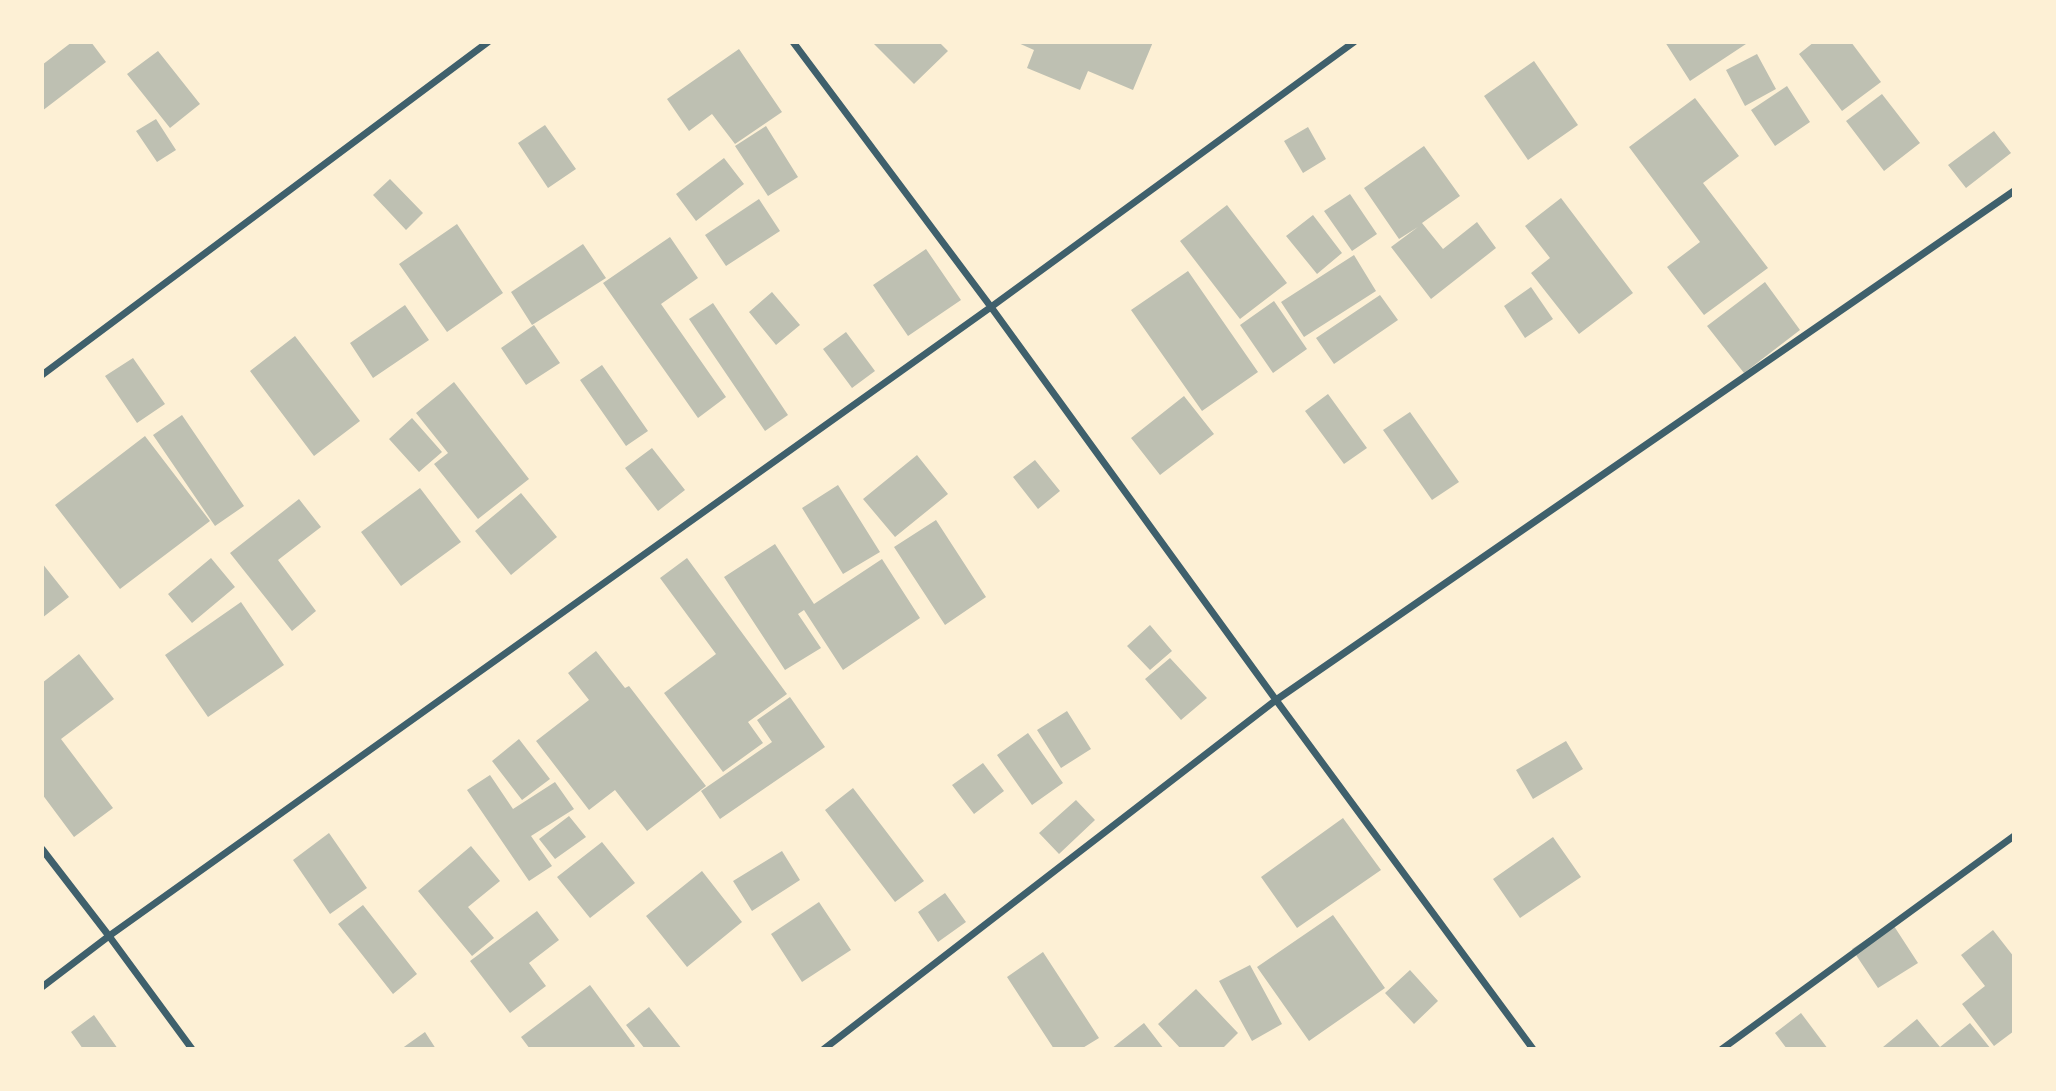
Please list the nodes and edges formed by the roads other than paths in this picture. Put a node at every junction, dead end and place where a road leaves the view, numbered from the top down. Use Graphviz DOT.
graph roads {
  1 [pos="488,42"];
  2 [pos="793,42"];
  3 [pos="1354,42"];
  4 [pos="2014,191"];
  5 [pos="991,307"];
  6 [pos="42,375"];
  7 [pos="1276,700"];
  8 [pos="2014,836"];
  9 [pos="42,849"];
  10 [pos="109,936"];
  11 [pos="42,987"];
  12 [pos="192,1049"];
  13 [pos="824,1049"];
  14 [pos="1533,1049"];
  15 [pos="1722,1049"];
  1 -- 6 [label="street"];
  2 -- 5 [label="street"];
  3 -- 5 [label="street"];
  4 -- 7 [label="street"];
  5 -- 7 [label="street"];
  5 -- 10 [label="street"];
  7 -- 13 [label="street"];
  7 -- 14 [label="street"];
  8 -- 15 [label="street"];
  9 -- 10 [label="street"];
  10 -- 11 [label="street"];
  10 -- 12 [label="street"];
}
